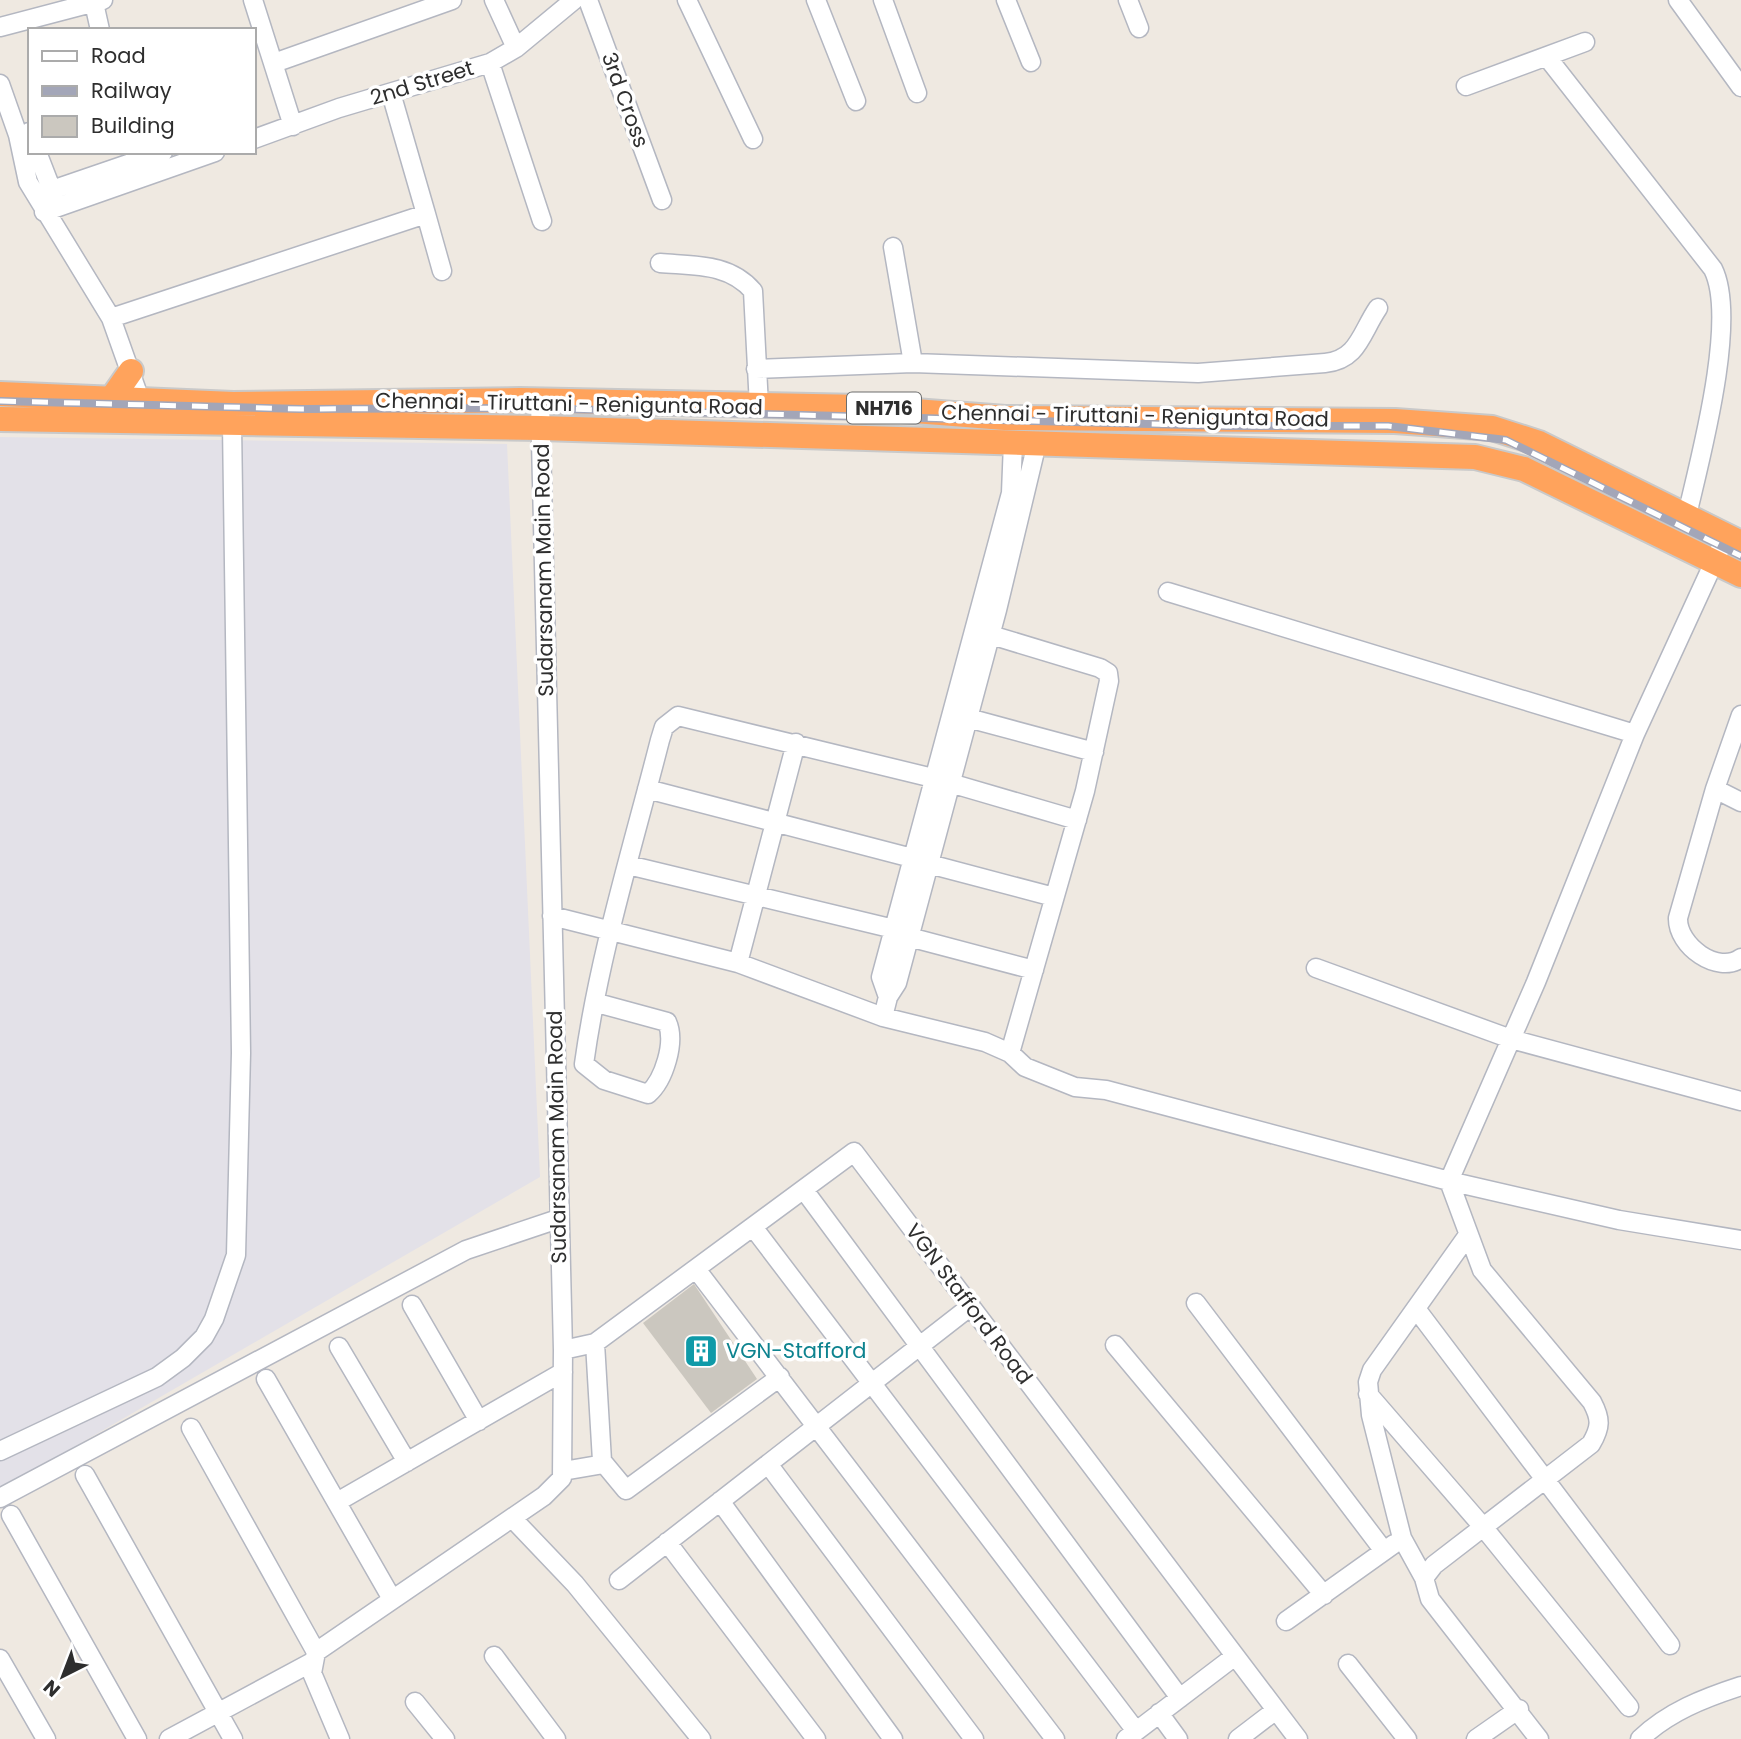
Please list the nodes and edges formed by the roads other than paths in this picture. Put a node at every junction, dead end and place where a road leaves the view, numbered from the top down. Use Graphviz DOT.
graph roads {
  1 [pos="253,0"];
  2 [pos="452,0"];
  3 [pos="494,0"];
  4 [pos="574,0"];
  5 [pos="588,0"];
  6 [pos="687,0"];
  7 [pos="816,0"];
  8 [pos="883,0"];
  9 [pos="1006,0"];
  10 [pos="1128,0"];
  11 [pos="1678,0"];
  12 [pos="98,1"];
  13 [pos="0,27"];
  14 [pos="100,28"];
  15 [pos="1139,28"];
  16 [pos="1585,42"];
  17 [pos="516,48"];
  18 [pos="1547,57"];
  19 [pos="1031,62"];
  20 [pos="274,63"];
  21 [pos="490,63"];
  22 [pos="0,84"];
  23 [pos="1466,86"];
  24 [pos="1741,87"];
  25 [pos="391,93"];
  26 [pos="918,93"];
  27 [pos="856,101"];
  28 [pos="293,126"];
  29 [pos="27,133"];
  30 [pos="256,138"];
  31 [pos="753,139"];
  32 [pos="38,154"];
  33 [pos="159,154"];
  34 [pos="209,154"];
  35 [pos="662,200"];
  36 [pos="51,203"];
  37 [pos="426,214"];
  38 [pos="542,221"];
  39 [pos="893,247"];
  40 [pos="660,263"];
  41 [pos="442,271"];
  42 [pos="1378,308"];
  43 [pos="111,318"];
  44 [pos="913,363"];
  45 [pos="756,369"];
  46 [pos="131,370"];
  47 [pos="0,394"];
  48 [pos="540,400"];
  49 [pos="110,401"];
  50 [pos="759,406"];
  51 [pos="144,412"];
  52 [pos="0,419"];
  53 [pos="232,424"];
  54 [pos="541,428"];
  55 [pos="1025,443"];
  56 [pos="1687,515"];
  57 [pos="1733,540"];
  58 [pos="1713,563"];
  59 [pos="1741,575"];
  60 [pos="1168,592"];
  61 [pos="990,603"];
  62 [pos="990,635"];
  63 [pos="1741,715"];
  64 [pos="968,718"];
  65 [pos="1635,734"];
  66 [pos="796,743"];
  67 [pos="1094,752"];
  68 [pos="933,778"];
  69 [pos="951,783"];
  70 [pos="647,789"];
  71 [pos="1715,789"];
  72 [pos="1741,802"];
  73 [pos="1077,820"];
  74 [pos="775,821"];
  75 [pos="920,861"];
  76 [pos="628,865"];
  77 [pos="756,895"];
  78 [pos="1054,897"];
  79 [pos="552,916"];
  80 [pos="611,929"];
  81 [pos="901,933"];
  82 [pos="1741,958"];
  83 [pos="738,963"];
  84 [pos="1316,968"];
  85 [pos="1034,970"];
  86 [pos="597,1003"];
  87 [pos="883,1017"];
  88 [pos="1511,1038"];
  89 [pos="1010,1053"];
  90 [pos="1741,1101"];
  91 [pos="1449,1181"];
  92 [pos="804,1190"];
  93 [pos="558,1219"];
  94 [pos="753,1227"];
  95 [pos="1468,1234"];
  96 [pos="1741,1240"];
  97 [pos="696,1269"];
  98 [pos="1196,1303"];
  99 [pos="412,1305"];
  100 [pos="971,1306"];
  101 [pos="1417,1310"];
  102 [pos="595,1343"];
  103 [pos="1115,1345"];
  104 [pos="919,1346"];
  105 [pos="339,1347"];
  106 [pos="563,1350"];
  107 [pos="563,1372"];
  108 [pos="780,1377"];
  109 [pos="266,1379"];
  110 [pos="872,1383"];
  111 [pos="1368,1394"];
  112 [pos="479,1420"];
  113 [pos="817,1425"];
  114 [pos="191,1428"];
  115 [pos="0,1451"];
  116 [pos="602,1461"];
  117 [pos="407,1462"];
  118 [pos="768,1464"];
  119 [pos="562,1471"];
  120 [pos="85,1475"];
  121 [pos="1545,1480"];
  122 [pos="0,1498"];
  123 [pos="720,1501"];
  124 [pos="337,1502"];
  125 [pos="11,1515"];
  126 [pos="512,1518"];
  127 [pos="1484,1528"];
  128 [pos="1402,1538"];
  129 [pos="667,1542"];
  130 [pos="1384,1551"];
  131 [pos="1424,1578"];
  132 [pos="618,1580"];
  133 [pos="1324,1595"];
  134 [pos="392,1599"];
  135 [pos="1286,1621"];
  136 [pos="1670,1644"];
  137 [pos="315,1656"];
  138 [pos="494,1656"];
  139 [pos="1235,1656"];
  140 [pos="0,1659"];
  141 [pos="1348,1664"];
  142 [pos="1741,1686"];
  143 [pos="1180,1698"];
  144 [pos="415,1702"];
  145 [pos="1629,1707"];
  146 [pos="1518,1709"];
  147 [pos="1276,1710"];
  148 [pos="218,1713"];
  149 [pos="1160,1713"];
  150 [pos="1131,1735"];
  151 [pos="46,1739"];
  152 [pos="137,1739"];
  153 [pos="169,1739"];
  154 [pos="233,1739"];
  155 [pos="340,1739"];
  156 [pos="445,1739"];
  157 [pos="556,1739"];
  158 [pos="701,1739"];
  159 [pos="816,1739"];
  160 [pos="893,1739"];
  161 [pos="974,1739"];
  162 [pos="1055,1739"];
  163 [pos="1178,1739"];
  164 [pos="1238,1739"];
  165 [pos="1298,1739"];
  166 [pos="1407,1739"];
  167 [pos="1476,1739"];
  168 [pos="1539,1739"];
  169 [pos="1640,1739"];
  1 -- 20 [label="street"];
  2 -- 20 [label="street"];
  3 -- 17 [label="street"];
  4 -- 17 [label="street, 2nd Street"];
  5 -- 35 [label="street, 3rd Cross"];
  6 -- 31 [label="street"];
  7 -- 27 [label="street"];
  8 -- 26 [label="street"];
  9 -- 19 [label="street"];
  10 -- 15 [label="street"];
  11 -- 24 [label="street"];
  12 -- 13 [label="street"];
  12 -- 14 [label="street"];
  16 -- 18 [label="street"];
  17 -- 21 [label="street, 2nd Street"];
  18 -- 23 [label="street"];
  18 -- 56 [label="street"];
  20 -- 28 [label="street"];
  21 -- 25 [label="street, 2nd Street"];
  21 -- 38 [label="street"];
  22 -- 29 [label="street"];
  25 -- 28 [label="street, 2nd Street"];
  25 -- 37 [label="street"];
  28 -- 30 [label="street, 2nd Street"];
  29 -- 36 [label="street"];
  32 -- 36 [label="street"];
  33 -- 36 [label="street"];
  34 -- 36 [label="street"];
  36 -- 43 [label="street"];
  37 -- 41 [label="street"];
  37 -- 43 [label="street"];
  39 -- 44 [label="street"];
  40 -- 45 [label="street"];
  42 -- 44 [label="street"];
  43 -- 46 [label="street"];
  44 -- 45 [label="street"];
  45 -- 50 [label="street"];
  46 -- 49 [label="highway"];
  46 -- 51 [label="street"];
  47 -- 49 [label="highway, Chennai - Tiruttani - Renigunta Road / NH716"];
  48 -- 50 [label="highway, Chennai - Tiruttani - Renigunta Road / NH716"];
  48 -- 51 [label="highway, Chennai - Tiruttani - Renigunta Road / NH716"];
  48 -- 54 [label="street, Sudarsanam Main Road"];
  49 -- 51 [label="highway, Chennai - Tiruttani - Renigunta Road / NH716"];
  50 -- 56 [label="highway, Chennai - Tiruttani - Renigunta Road / NH716"];
  51 -- 52 [label="highway, Chennai - Tiruttani - Renigunta Road / NH716"];
  51 -- 53 [label="highway, Chennai - Tiruttani - Renigunta Road / NH716"];
  53 -- 54 [label="highway, Chennai - Tiruttani - Renigunta Road / NH716"];
  53 -- 115 [label="street"];
  54 -- 55 [label="highway, Chennai - Tiruttani - Renigunta Road / NH716"];
  54 -- 79 [label="street, Sudarsanam Main Road"];
  55 -- 58 [label="highway, Chennai - Tiruttani - Renigunta Road / NH716"];
  55 -- 61 [label="street"];
  56 -- 57 [label="highway, Chennai - Tiruttani - Renigunta Road / NH716"];
  57 -- 58 [label="street"];
  58 -- 59 [label="highway, Chennai - Tiruttani - Renigunta Road / NH716"];
  58 -- 65 [label="street"];
  60 -- 65 [label="street"];
  61 -- 62 [label="street"];
  61 -- 68 [label="street"];
  62 -- 64 [label="street"];
  62 -- 67 [label="street"];
  63 -- 71 [label="street"];
  64 -- 67 [label="street"];
  64 -- 69 [label="street"];
  65 -- 88 [label="street"];
  66 -- 68 [label="street"];
  66 -- 70 [label="street"];
  66 -- 74 [label="street"];
  67 -- 73 [label="street"];
  68 -- 69 [label="street"];
  68 -- 75 [label="street"];
  69 -- 73 [label="street"];
  69 -- 75 [label="street"];
  70 -- 74 [label="street"];
  70 -- 76 [label="street"];
  71 -- 72 [label="street"];
  71 -- 82 [label="street"];
  73 -- 78 [label="street"];
  74 -- 75 [label="street"];
  74 -- 77 [label="street"];
  75 -- 78 [label="street"];
  75 -- 81 [label="street"];
  76 -- 77 [label="street"];
  76 -- 80 [label="street"];
  77 -- 81 [label="street"];
  77 -- 83 [label="street"];
  78 -- 85 [label="street"];
  79 -- 80 [label="street"];
  79 -- 93 [label="street, Sudarsanam Main Road"];
  80 -- 83 [label="street"];
  80 -- 86 [label="street"];
  81 -- 85 [label="street"];
  81 -- 87 [label="street"];
  83 -- 87 [label="street"];
  84 -- 88 [label="street"];
  85 -- 89 [label="street"];
  86 -- 86 [label="street"];
  87 -- 89 [label="street"];
  88 -- 90 [label="street"];
  88 -- 91 [label="street"];
  89 -- 91 [label="street"];
  91 -- 95 [label="street"];
  91 -- 96 [label="street"];
  92 -- 94 [label="street, VGN Stafford Road"];
  92 -- 100 [label="street, VGN Stafford Road"];
  92 -- 104 [label="street"];
  93 -- 106 [label="street, Sudarsanam Main Road"];
  93 -- 122 [label="street"];
  94 -- 97 [label="street, VGN Stafford Road"];
  94 -- 110 [label="street"];
  95 -- 101 [label="street"];
  95 -- 121 [label="street"];
  97 -- 102 [label="street, VGN Stafford Road"];
  97 -- 108 [label="street"];
  98 -- 130 [label="street"];
  99 -- 112 [label="street"];
  100 -- 104 [label="street"];
  100 -- 139 [label="street, VGN Stafford Road"];
  101 -- 111 [label="street"];
  101 -- 121 [label="street"];
  102 -- 106 [label="street, VGN Stafford Road"];
  102 -- 116 [label="street"];
  103 -- 133 [label="street"];
  104 -- 110 [label="street"];
  104 -- 143 [label="street"];
  105 -- 117 [label="street"];
  106 -- 107 [label="street, Sudarsanam Main Road"];
  107 -- 112 [label="street"];
  107 -- 119 [label="street, Sudarsanam Main Road"];
  108 -- 113 [label="street"];
  108 -- 116 [label="street"];
  109 -- 124 [label="street"];
  110 -- 113 [label="street"];
  110 -- 150 [label="street"];
  111 -- 127 [label="street"];
  111 -- 128 [label="street"];
  112 -- 117 [label="street"];
  113 -- 118 [label="street"];
  113 -- 162 [label="street"];
  114 -- 137 [label="street"];
  116 -- 119 [label="street"];
  117 -- 124 [label="street"];
  118 -- 123 [label="street"];
  118 -- 161 [label="street"];
  119 -- 126 [label="street"];
  120 -- 148 [label="street"];
  121 -- 127 [label="street"];
  121 -- 136 [label="street"];
  123 -- 129 [label="street"];
  123 -- 160 [label="street"];
  124 -- 134 [label="street"];
  125 -- 152 [label="street"];
  126 -- 134 [label="street"];
  126 -- 158 [label="street"];
  127 -- 131 [label="street"];
  127 -- 145 [label="street"];
  128 -- 130 [label="street"];
  128 -- 131 [label="street"];
  129 -- 132 [label="street"];
  129 -- 159 [label="street"];
  130 -- 133 [label="street"];
  131 -- 146 [label="street"];
  133 -- 135 [label="street"];
  134 -- 137 [label="street"];
  137 -- 148 [label="street"];
  137 -- 155 [label="street"];
  138 -- 157 [label="street"];
  139 -- 143 [label="street"];
  139 -- 147 [label="street, VGN Stafford Road"];
  140 -- 151 [label="street"];
  141 -- 166 [label="street"];
  142 -- 169 [label="street"];
  143 -- 149 [label="street"];
  144 -- 156 [label="street"];
  146 -- 167 [label="street"];
  146 -- 168 [label="street"];
  147 -- 164 [label="street"];
  147 -- 165 [label="street, VGN Stafford Road"];
  148 -- 153 [label="street"];
  148 -- 154 [label="street"];
  149 -- 150 [label="street"];
  149 -- 163 [label="street"];
}
